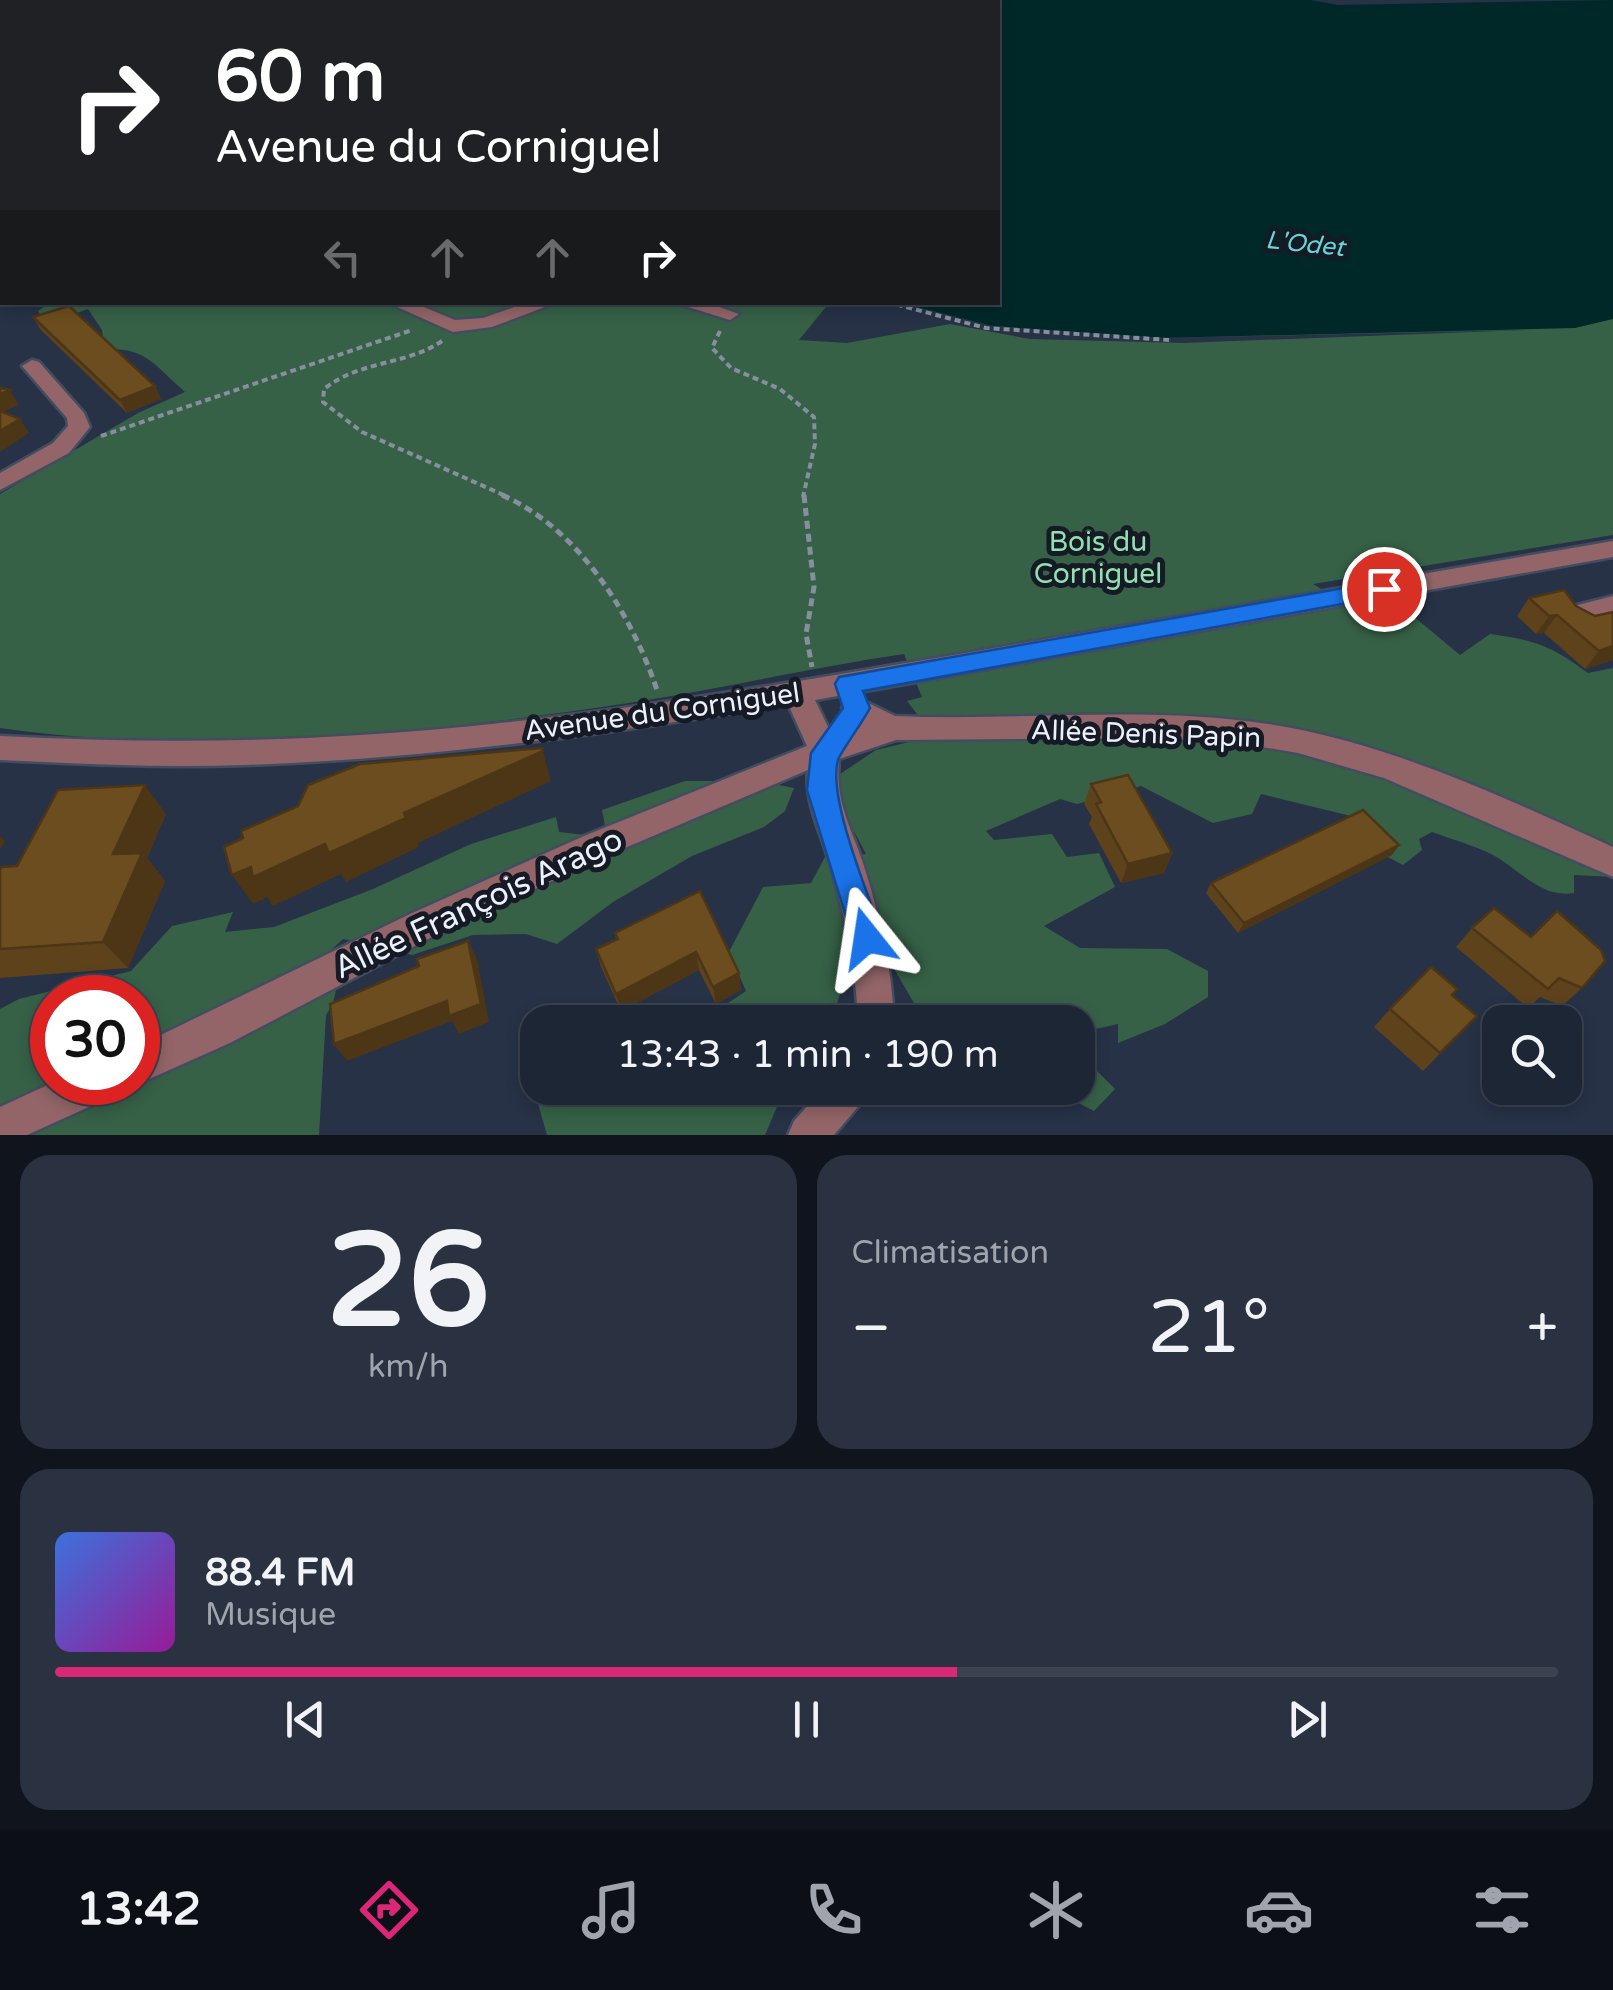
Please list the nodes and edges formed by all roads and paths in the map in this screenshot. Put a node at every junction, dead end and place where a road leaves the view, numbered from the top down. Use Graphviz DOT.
graph roads {
  1 [pos="402,305"];
  2 [pos="541,305"];
  3 [pos="693,305"];
  4 [pos="898,305"];
  5 [pos="730,314"];
  6 [pos="447,323"];
  7 [pos="1169,340"];
  8 [pos="32,366"];
  9 [pos="100,437"];
  10 [pos="0,483"];
  11 [pos="1613,549"];
  12 [pos="1613,605"];
  13 [pos="1575,614"];
  14 [pos="830,693"];
  15 [pos="666,713"];
  16 [pos="894,728"];
  17 [pos="0,748"];
  18 [pos="825,753"];
  19 [pos="1613,862"];
  20 [pos="875,1005"];
  21 [pos="160,1055"];
  22 [pos="48,1105"];
  23 [pos="834,1105"];
  24 [pos="0,1127"];
  25 [pos="808,1135"];
  1 -- 6 [label="street"];
  2 -- 6 [label="street"];
  3 -- 5 [label="street"];
  4 -- 7 [label="path"];
  5 -- 14 [label="path"];
  6 -- 9 [label="path"];
  6 -- 15 [label="path"];
  8 -- 10 [label="street"];
  11 -- 14 [label="street, Avenue du Corniguel"];
  12 -- 13 [label="street"];
  14 -- 15 [label="street, Avenue du Corniguel"];
  14 -- 16 [label="street, Allée Denis Papin"];
  14 -- 18 [label="street"];
  14 -- 18 [label="street"];
  15 -- 17 [label="street, Avenue du Corniguel"];
  16 -- 18 [label="street, Allée Denis Papin"];
  16 -- 19 [label="street, Allée Denis Papin"];
  18 -- 20 [label="street"];
  18 -- 21 [label="street, Allée François Arago"];
  22 -- 24 [label="street"];
  23 -- 25 [label="street"];
}
